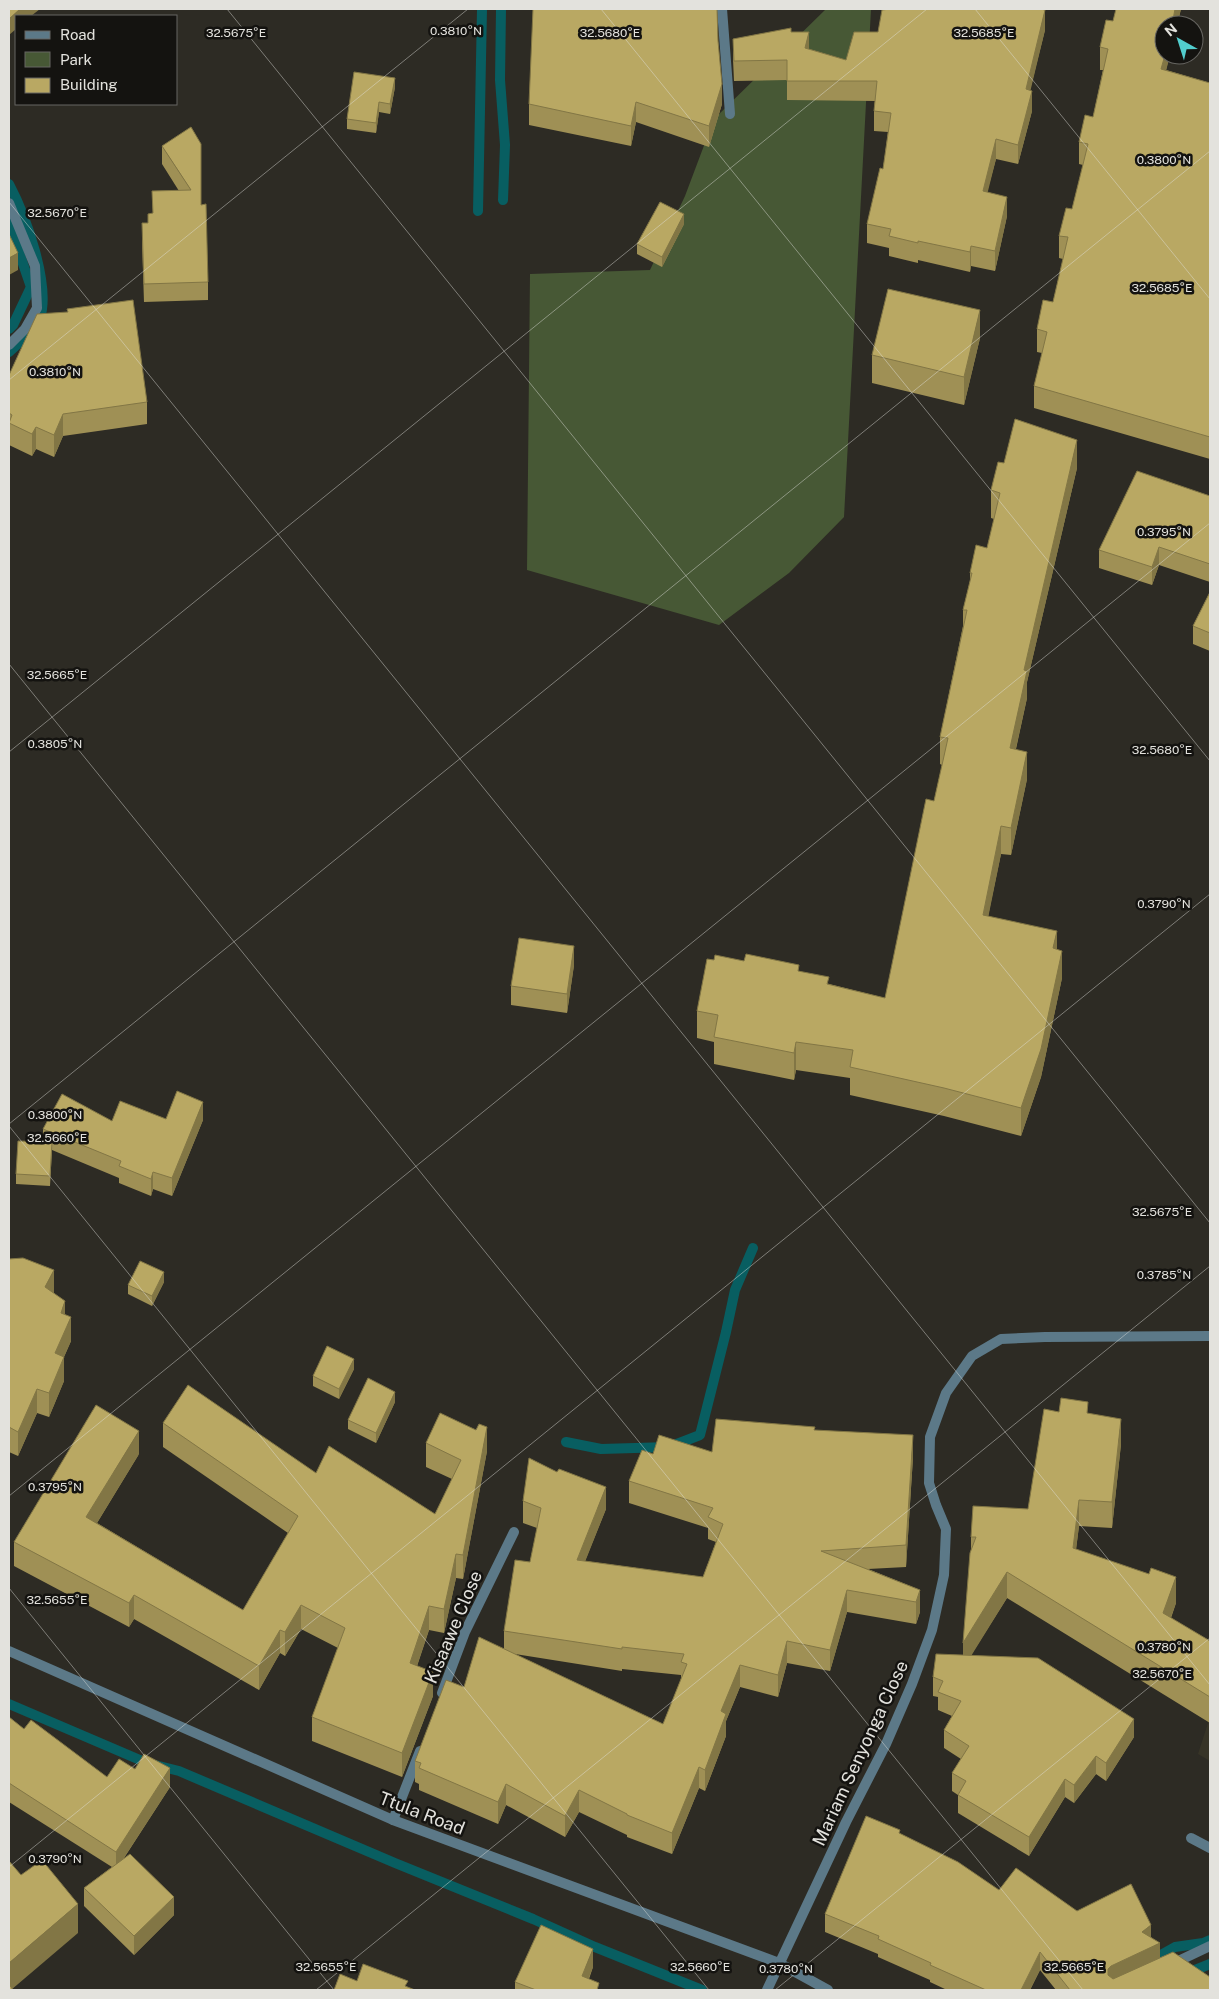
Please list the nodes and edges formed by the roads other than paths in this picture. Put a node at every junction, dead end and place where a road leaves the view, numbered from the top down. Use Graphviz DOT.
graph roads {
  1 [pos="722,9"];
  2 [pos="730,114"];
  3 [pos="10,207"];
  4 [pos="9,345"];
  5 [pos="1210,1336"];
  6 [pos="514,1532"];
  7 [pos="9,1650"];
  8 [pos="438,1704"];
  9 [pos="424,1740"];
  10 [pos="393,1820"];
  11 [pos="1191,1838"];
  12 [pos="1210,1848"];
  13 [pos="1210,1946"];
  14 [pos="779,1963"];
  15 [pos="1158,1970"];
  16 [pos="767,1990"];
  17 [pos="828,1990"];
  1 -- 2 [label="street"];
  3 -- 4 [label="street"];
  5 -- 14 [label="street, Mariam Senyonga Close"];
  6 -- 8 [label="street, Kisaawe Close"];
  7 -- 10 [label="street, Ttula Road"];
  9 -- 10 [label="street"];
  10 -- 14 [label="street, Ttula Road"];
  11 -- 12 [label="street"];
  13 -- 15 [label="street"];
  14 -- 16 [label="street, Mariam Senyonga Close"];
  14 -- 17 [label="street, Ttula Road"];
}
